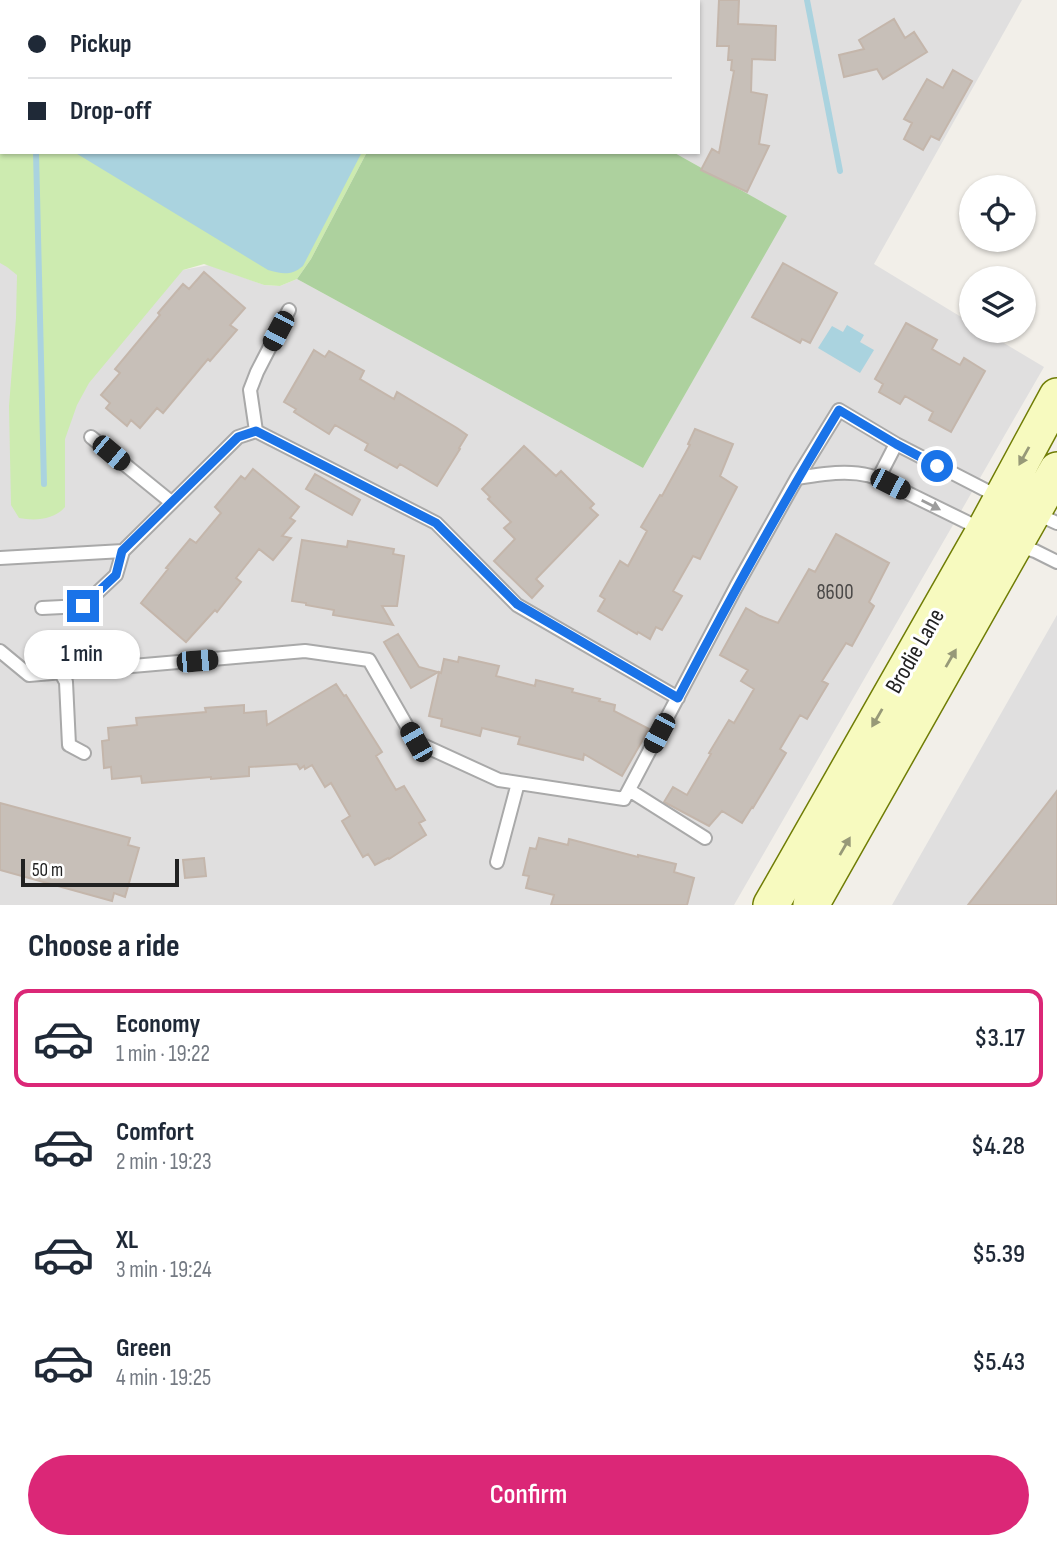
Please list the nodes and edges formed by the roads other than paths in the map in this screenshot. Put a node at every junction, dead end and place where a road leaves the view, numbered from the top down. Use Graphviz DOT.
graph roads {
  1 [pos="289,310"];
  2 [pos="1057,396"];
  3 [pos="256,431"];
  4 [pos="92,437"];
  5 [pos="896,444"];
  6 [pos="1057,470"];
  7 [pos="879,477"];
  8 [pos="797,478"];
  9 [pos="171,502"];
  10 [pos="1025,509"];
  11 [pos="1000,538"];
  12 [pos="122,551"];
  13 [pos="0,558"];
  14 [pos="1057,562"];
  15 [pos="43,608"];
  16 [pos="0,651"];
  17 [pos="61,673"];
  18 [pos="678,698"];
  19 [pos="84,753"];
  20 [pos="518,783"];
  21 [pos="629,790"];
  22 [pos="705,838"];
  23 [pos="497,862"];
  24 [pos="771,905"];
  25 [pos="811,905"];
  1 -- 3 [label="lane"];
  2 -- 10 [label="main road, Brodie Lane, one-way"];
  3 -- 9 [label="lane"];
  3 -- 18 [label="lane"];
  4 -- 9 [label="lane"];
  5 -- 7 [label="lane"];
  5 -- 8 [label="lane"];
  5 -- 10 [label="lane"];
  6 -- 10 [label="main road, Brodie Lane"];
  7 -- 8 [label="lane"];
  7 -- 11 [label="lane, one-way"];
  8 -- 18 [label="lane"];
  9 -- 12 [label="lane"];
  10 -- 11 [label="main road, Brodie Lane"];
  11 -- 14 [label="lane"];
  11 -- 24 [label="main road, Brodie Lane, one-way"];
  25 -- 11 [label="main road, Brodie Lane, one-way"];
  12 -- 13 [label="lane"];
  12 -- 15 [label="lane"];
  16 -- 17 [label="lane"];
  17 -- 19 [label="lane"];
  17 -- 20 [label="lane"];
  18 -- 21 [label="lane"];
  20 -- 21 [label="lane"];
  20 -- 23 [label="lane"];
  21 -- 22 [label="lane"];
}
